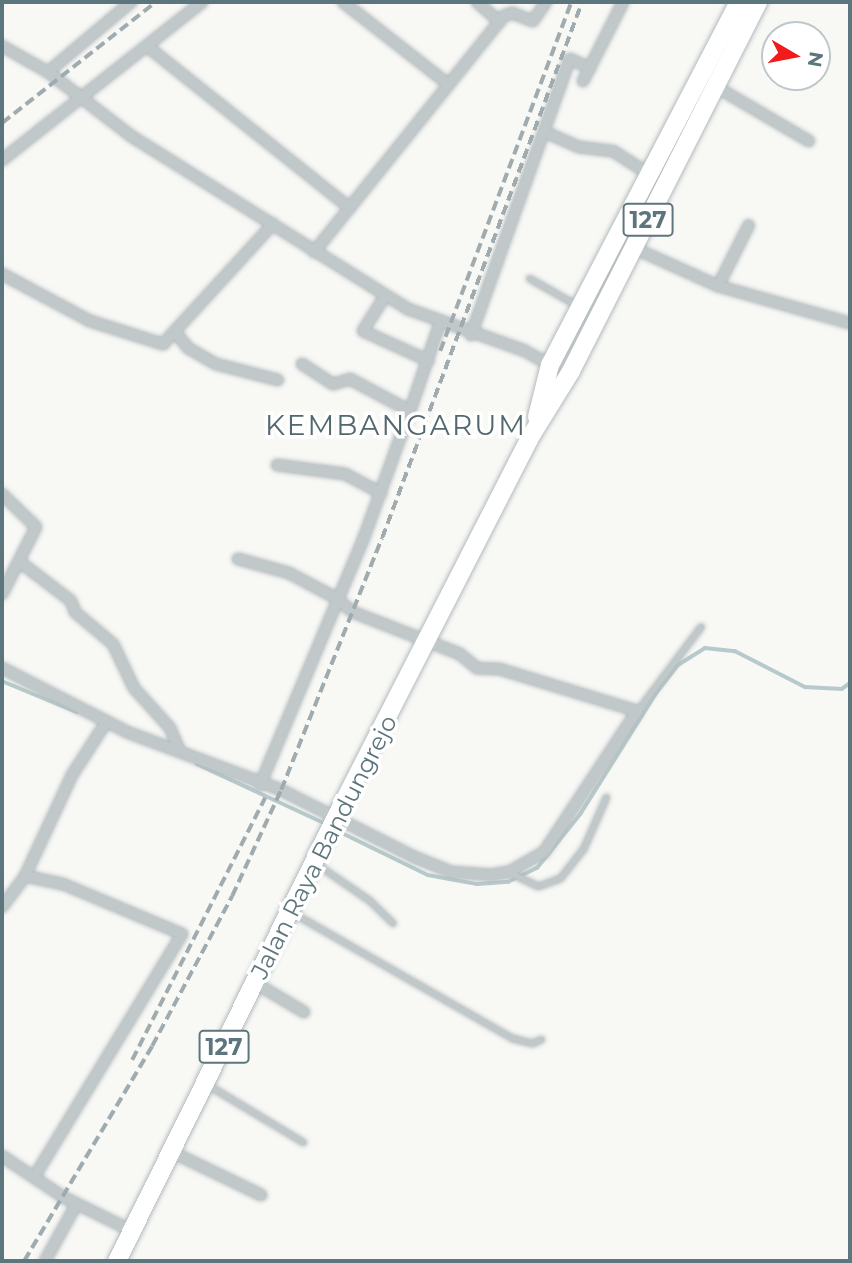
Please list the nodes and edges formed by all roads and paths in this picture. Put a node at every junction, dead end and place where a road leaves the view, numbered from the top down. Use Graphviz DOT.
graph roads {
  1 [pos="131,2"];
  2 [pos="202,2"];
  3 [pos="343,2"];
  4 [pos="477,2"];
  5 [pos="546,2"];
  6 [pos="623,2"];
  7 [pos="739,2"];
  8 [pos="758,2"];
  9 [pos="500,22"];
  10 [pos="2,46"];
  11 [pos="148,47"];
  12 [pos="590,68"];
  13 [pos="48,72"];
  14 [pos="583,81"];
  15 [pos="448,84"];
  16 [pos="713,85"];
  17 [pos="82,99"];
  18 [pos="545,132"];
  19 [pos="809,141"];
  20 [pos="2,160"];
  21 [pos="649,174"];
  22 [pos="350,208"];
  23 [pos="273,225"];
  24 [pos="749,225"];
  25 [pos="634,248"];
  26 [pos="314,252"];
  27 [pos="601,267"];
  28 [pos="2,274"];
  29 [pos="619,276"];
  30 [pos="529,278"];
  31 [pos="718,286"];
  32 [pos="385,296"];
  33 [pos="580,306"];
  34 [pos="440,323"];
  35 [pos="850,323"];
  36 [pos="176,333"];
  37 [pos="471,335"];
  38 [pos="429,361"];
  39 [pos="302,364"];
  40 [pos="550,365"];
  41 [pos="278,380"];
  42 [pos="410,411"];
  43 [pos="532,435"];
  44 [pos="277,464"];
  45 [pos="380,493"];
  46 [pos="2,494"];
  47 [pos="238,559"];
  48 [pos="20,562"];
  49 [pos="2,594"];
  50 [pos="337,597"];
  51 [pos="701,626"];
  52 [pos="427,642"];
  53 [pos="2,668"];
  54 [pos="637,712"];
  55 [pos="106,722"];
  56 [pos="180,751"];
  57 [pos="260,785"];
  58 [pos="606,797"];
  59 [pos="334,824"];
  60 [pos="315,863"];
  61 [pos="511,874"];
  62 [pos="25,876"];
  63 [pos="2,907"];
  64 [pos="290,912"];
  65 [pos="393,923"];
  66 [pos="256,983"];
  67 [pos="304,1012"];
  68 [pos="541,1039"];
  69 [pos="205,1084"];
  70 [pos="303,1143"];
  71 [pos="172,1152"];
  72 [pos="2,1156"];
  73 [pos="34,1177"];
  74 [pos="261,1195"];
  75 [pos="76,1205"];
  76 [pos="132,1231"];
  77 [pos="45,1261"];
  78 [pos="117,1261"];
  1 -- 13 [label="street"];
  2 -- 11 [label="street"];
  3 -- 15 [label="street"];
  4 -- 9 [label="street"];
  5 -- 9 [label="street"];
  6 -- 12 [label="street"];
  7 -- 21 [label="main road, Jalan Raya Bandungrejo / 127"];
  8 -- 16 [label="main road, Jalan Raya Bandungrejo / 127"];
  9 -- 15 [label="street"];
  10 -- 13 [label="street"];
  11 -- 17 [label="street"];
  11 -- 22 [label="street"];
  12 -- 14 [label="street"];
  12 -- 18 [label="street"];
  13 -- 17 [label="street"];
  15 -- 22 [label="street"];
  16 -- 19 [label="street"];
  16 -- 25 [label="main road, Jalan Raya Bandungrejo / 127"];
  17 -- 20 [label="street"];
  17 -- 23 [label="street"];
  18 -- 21 [label="street"];
  18 -- 37 [label="street"];
  21 -- 27 [label="main road, Jalan Raya Bandungrejo / 127"];
  22 -- 26 [label="street"];
  23 -- 26 [label="street"];
  23 -- 36 [label="street"];
  24 -- 31 [label="street"];
  25 -- 29 [label="main road, Jalan Raya Bandungrejo / 127"];
  25 -- 31 [label="street"];
  26 -- 32 [label="street"];
  27 -- 29 [label="main road"];
  27 -- 33 [label="main road, Jalan Raya Bandungrejo / 127"];
  28 -- 36 [label="street"];
  29 -- 43 [label="main road, Jalan Raya Bandungrejo / 127"];
  30 -- 33 [label="lane"];
  31 -- 35 [label="street"];
  32 -- 34 [label="street"];
  32 -- 38 [label="street"];
  33 -- 40 [label="main road, Jalan Raya Bandungrejo / 127"];
  34 -- 37 [label="street"];
  34 -- 38 [label="street"];
  36 -- 41 [label="street"];
  37 -- 40 [label="street"];
  38 -- 42 [label="street"];
  39 -- 42 [label="street"];
  40 -- 43 [label="main road, Jalan Raya Bandungrejo / 127"];
  42 -- 45 [label="street"];
  43 -- 52 [label="main road, Jalan Raya Bandungrejo / 127"];
  44 -- 45 [label="street"];
  45 -- 50 [label="street"];
  46 -- 48 [label="street"];
  47 -- 50 [label="street"];
  48 -- 49 [label="street"];
  48 -- 56 [label="street"];
  50 -- 52 [label="street"];
  50 -- 57 [label="street"];
  51 -- 54 [label="lane"];
  52 -- 54 [label="street"];
  52 -- 59 [label="main road, Jalan Raya Bandungrejo / 127"];
  53 -- 55 [label="street"];
  54 -- 61 [label="street"];
  55 -- 56 [label="street"];
  55 -- 62 [label="street"];
  56 -- 57 [label="street"];
  57 -- 59 [label="street"];
  58 -- 61 [label="lane"];
  59 -- 60 [label="main road, Jalan Raya Bandungrejo / 127"];
  59 -- 61 [label="street"];
  60 -- 64 [label="main road, Jalan Raya Bandungrejo / 127"];
  60 -- 65 [label="lane"];
  62 -- 63 [label="street"];
  62 -- 73 [label="street"];
  64 -- 66 [label="main road, Jalan Raya Bandungrejo / 127"];
  64 -- 68 [label="lane"];
  66 -- 67 [label="street"];
  66 -- 69 [label="main road, Jalan Raya Bandungrejo / 127"];
  69 -- 70 [label="lane"];
  69 -- 71 [label="main road, Jalan Raya Bandungrejo / 127"];
  71 -- 74 [label="street"];
  71 -- 76 [label="main road, Jalan Raya Bandungrejo / 127"];
  72 -- 73 [label="street"];
  73 -- 75 [label="street"];
  75 -- 76 [label="street"];
  75 -- 77 [label="street"];
  76 -- 78 [label="main road, Jalan Raya Bandungrejo / 127"];
}
